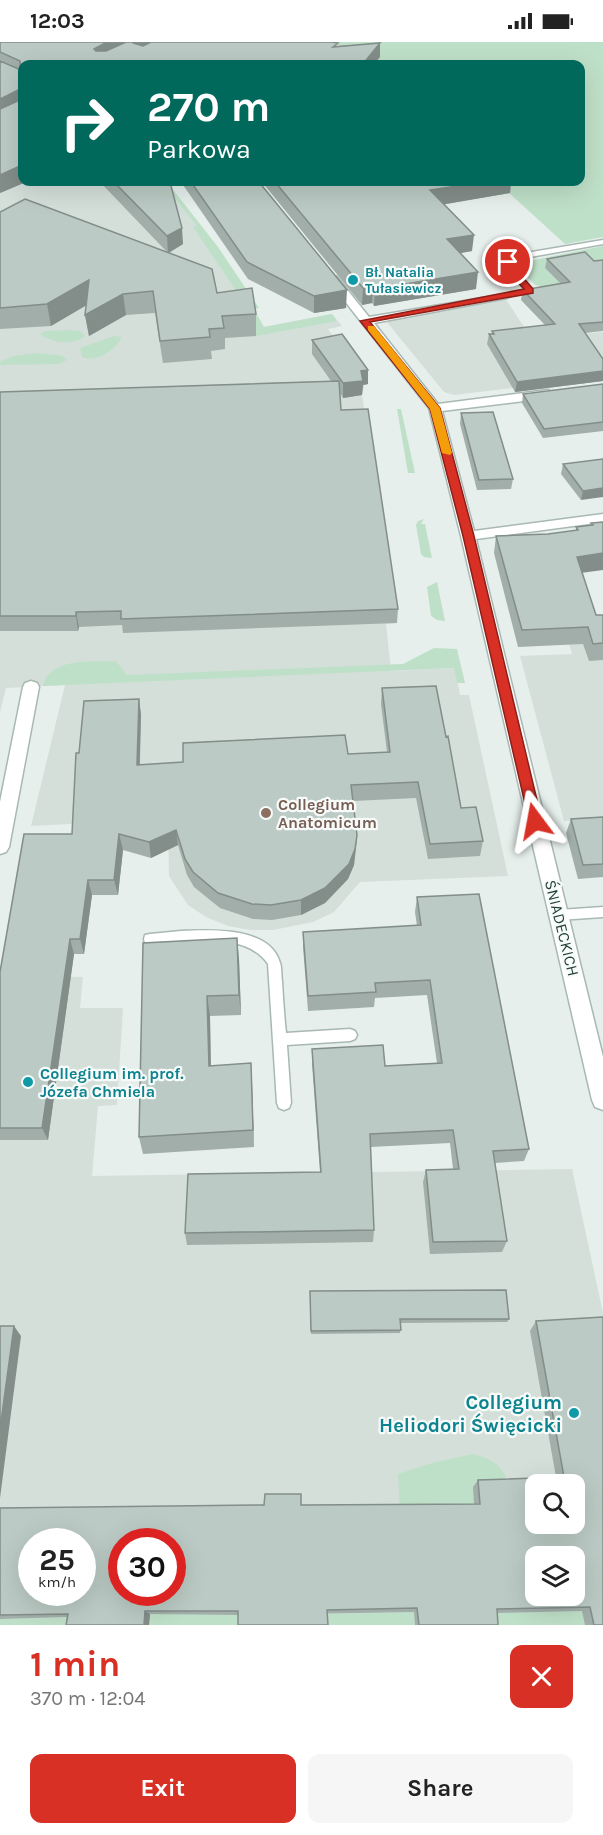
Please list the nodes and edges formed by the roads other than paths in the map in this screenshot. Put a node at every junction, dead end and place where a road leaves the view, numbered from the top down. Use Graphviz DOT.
graph roads {
  1 [pos="603,242"];
  2 [pos="324,267"];
  3 [pos="507,295"];
  4 [pos="364,321"];
  5 [pos="558,393"];
  6 [pos="435,408"];
  7 [pos="603,518"];
  8 [pos="468,536"];
  9 [pos="31,687"];
  10 [pos="0,847"];
  11 [pos="603,912"];
  12 [pos="559,915"];
  13 [pos="150,939"];
  14 [pos="350,1035"];
  15 [pos="280,1039"];
  16 [pos="603,1101"];
  17 [pos="284,1103"];
  1 -- 3 [label="lane"];
  2 -- 4 [label="street, ŚNIADECKICH"];
  3 -- 4 [label="street"];
  4 -- 6 [label="street, ŚNIADECKICH"];
  5 -- 6 [label="street"];
  6 -- 8 [label="street, ŚNIADECKICH"];
  7 -- 8 [label="street"];
  8 -- 12 [label="street, ŚNIADECKICH"];
  9 -- 10 [label="street"];
  11 -- 12 [label="lane"];
  12 -- 16 [label="street, ŚNIADECKICH"];
  13 -- 15 [label="lane"];
  14 -- 15 [label="lane"];
  15 -- 17 [label="lane"];
}
